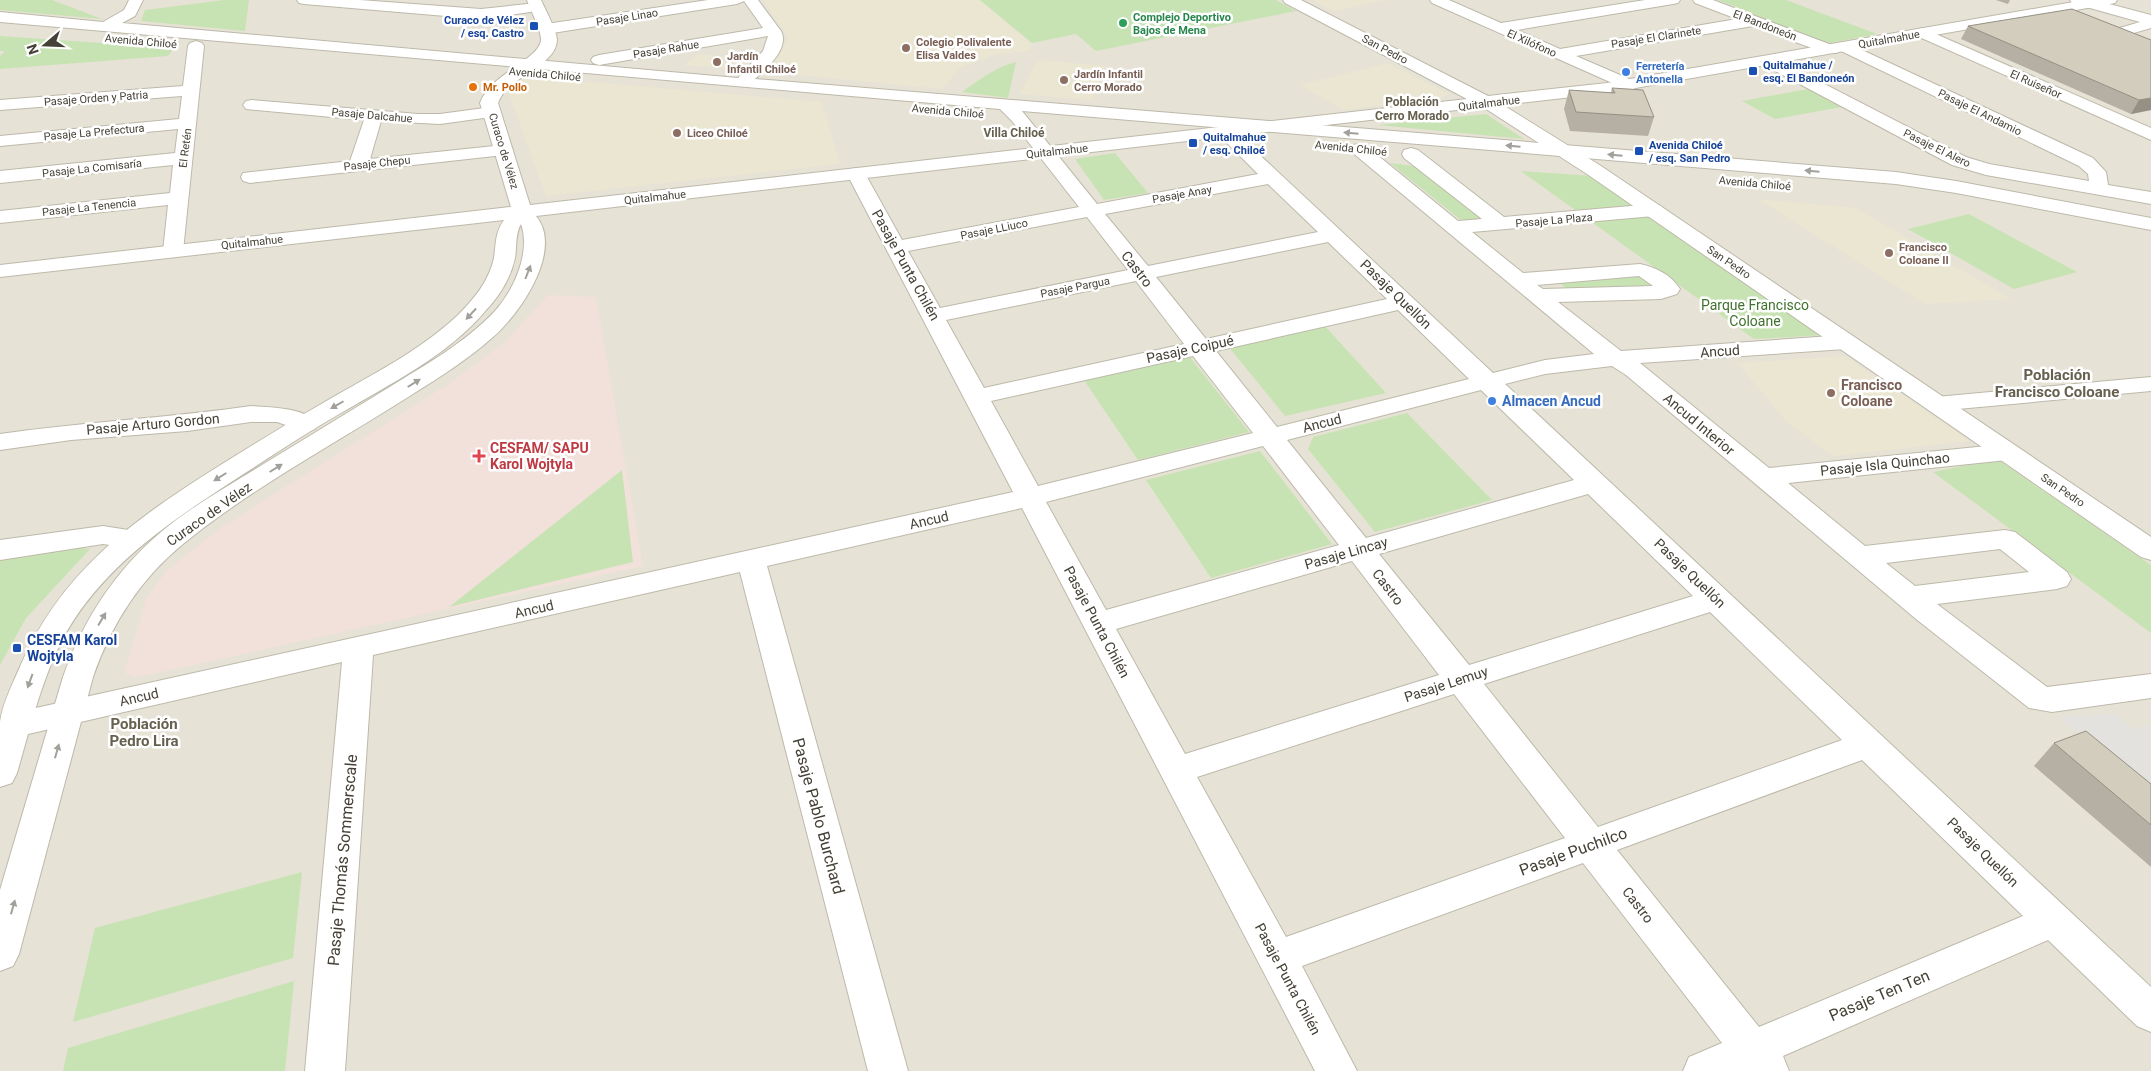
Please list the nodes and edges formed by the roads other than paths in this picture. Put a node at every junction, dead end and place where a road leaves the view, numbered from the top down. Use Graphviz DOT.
graph roads {
  1 [pos="136,0"];
  2 [pos="304,0"];
  3 [pos="737,0"];
  4 [pos="750,0"];
  5 [pos="1290,0"];
  6 [pos="1473,0"];
  7 [pos="1673,0"];
  8 [pos="1700,0"];
  9 [pos="2110,0"];
  10 [pos="1441,2"];
  11 [pos="2083,2"];
  12 [pos="536,4"];
  13 [pos="424,5"];
  14 [pos="0,17"];
  15 [pos="1754,21"];
  16 [pos="2151,22"];
  17 [pos="106,26"];
  18 [pos="1499,28"];
  19 [pos="0,30"];
  20 [pos="546,30"];
  21 [pos="773,31"];
  22 [pos="1922,34"];
  23 [pos="196,46"];
  24 [pos="1838,48"];
  25 [pos="2151,51"];
  26 [pos="1557,54"];
  27 [pos="1768,61"];
  28 [pos="560,67"];
  29 [pos="524,68"];
  30 [pos="742,83"];
  31 [pos="1628,85"];
  32 [pos="192,90"];
  33 [pos="1488,103"];
  34 [pos="0,105"];
  35 [pos="252,105"];
  36 [pos="1011,111"];
  37 [pos="492,112"];
  38 [pos="374,115"];
  39 [pos="188,123"];
  40 [pos="2151,123"];
  41 [pos="2132,126"];
  42 [pos="1275,127"];
  43 [pos="1223,134"];
  44 [pos="2151,135"];
  45 [pos="0,141"];
  46 [pos="1358,149"];
  47 [pos="504,150"];
  48 [pos="1561,150"];
  49 [pos="1046,152"];
  50 [pos="1412,154"];
  51 [pos="184,158"];
  52 [pos="358,166"];
  53 [pos="1594,170"];
  54 [pos="856,174"];
  55 [pos="0,177"];
  56 [pos="250,177"];
  57 [pos="1273,177"];
  58 [pos="1896,178"];
  59 [pos="1816,188"];
  60 [pos="2100,189"];
  61 [pos="1873,194"];
  62 [pos="179,198"];
  63 [pos="2151,198"];
  64 [pos="1911,199"];
  65 [pos="1940,202"];
  66 [pos="1091,210"];
  67 [pos="1654,210"];
  68 [pos="522,212"];
  69 [pos="0,216"];
  70 [pos="1500,224"];
  71 [pos="2151,224"];
  72 [pos="1454,228"];
  73 [pos="1333,235"];
  74 [pos="896,247"];
  75 [pos="173,251"];
  76 [pos="0,270"];
  77 [pos="1141,274"];
  78 [pos="1518,280"];
  79 [pos="1538,296"];
  80 [pos="1404,302"];
  81 [pos="934,316"];
  82 [pos="1846,342"];
  83 [pos="1199,347"];
  84 [pos="1616,358"];
  85 [pos="1487,381"];
  86 [pos="2151,384"];
  87 [pos="976,397"];
  88 [pos="1936,404"];
  89 [pos="306,424"];
  90 [pos="1269,436"];
  91 [pos="0,442"];
  92 [pos="2007,452"];
  93 [pos="1764,477"];
  94 [pos="1595,483"];
  95 [pos="1030,497"];
  96 [pos="131,539"];
  97 [pos="0,550"];
  98 [pos="1358,550"];
  99 [pos="2151,550"];
  100 [pos="1859,556"];
  101 [pos="751,560"];
  102 [pos="1909,597"];
  103 [pos="1716,598"];
  104 [pos="1098,623"];
  105 [pos="358,648"];
  106 [pos="1461,680"];
  107 [pos="2151,686"];
  108 [pos="68,713"];
  109 [pos="8,735"];
  110 [pos="1869,744"];
  111 [pos="1176,770"];
  112 [pos="0,773"];
  113 [pos="1590,845"];
  114 [pos="2054,920"];
  115 [pos="0,954"];
  116 [pos="1277,958"];
  117 [pos="2151,1014"];
  118 [pos="1760,1060"];
  119 [pos="325,1071"];
  120 [pos="888,1071"];
  121 [pos="1337,1071"];
  122 [pos="1703,1071"];
  1 -- 17 [label="street"];
  2 -- 13 [label="street"];
  3 -- 20 [label="street, Pasaje Linao"];
  4 -- 21 [label="street"];
  5 -- 33 [label="street, San Pedro"];
  6 -- 10 [label="street"];
  7 -- 18 [label="street"];
  8 -- 15 [label="street, El Bandoneón"];
  9 -- 11 [label="street, Quitalmahue"];
  10 -- 18 [label="street, El Xilófono"];
  11 -- 16 [label="street"];
  11 -- 22 [label="street, Quitalmahue"];
  12 -- 13 [label="street"];
  12 -- 20 [label="street"];
  14 -- 17 [label="street, Avenida Chiloé"];
  15 -- 24 [label="street, El Bandoneón"];
  15 -- 26 [label="street, Pasaje El Clarinete"];
  16 -- 25 [label="street"];
  17 -- 29 [label="street, Avenida Chiloé"];
  18 -- 26 [label="street, El Xilófono"];
  19 -- 23 [label="street, Avenida Chiloé"];
  20 -- 29 [label="street, Curaco de Vélez"];
  21 -- 28 [label="street, Pasaje Rahue"];
  21 -- 30 [label="street"];
  22 -- 24 [label="street, Quitalmahue"];
  22 -- 41 [label="street, El Ruiseñor"];
  23 -- 29 [label="street, Avenida Chiloé"];
  23 -- 32 [label="street, El Retén"];
  24 -- 27 [label="street, Quitalmahue"];
  24 -- 60 [label="street, Pasaje El Andamio"];
  26 -- 31 [label="street, El Xilófono"];
  27 -- 31 [label="street, Quitalmahue"];
  27 -- 60 [label="street, Pasaje El Alero"];
  28 -- 29 [label="street, Avenida Chiloé"];
  28 -- 30 [label="street, Avenida Chiloé"];
  29 -- 36 [label="street, Avenida Chiloé"];
  29 -- 37 [label="street, Curaco de Vélez"];
  30 -- 36 [label="street, Avenida Chiloé"];
  31 -- 33 [label="street, Quitalmahue"];
  32 -- 34 [label="street, Pasaje Orden y Patria"];
  32 -- 39 [label="street, El Retén"];
  33 -- 42 [label="street, Quitalmahue"];
  33 -- 48 [label="street, San Pedro"];
  35 -- 38 [label="street, Pasaje Dalcahue"];
  36 -- 42 [label="street, Avenida Chiloé"];
  36 -- 43 [label="street, Avenida Chiloé"];
  36 -- 49 [label="street, Castro"];
  37 -- 38 [label="street, Pasaje Dalcahue"];
  37 -- 47 [label="street, Curaco de Vélez"];
  38 -- 52 [label="street"];
  39 -- 45 [label="street, Pasaje La Prefectura"];
  39 -- 51 [label="street, El Retén"];
  40 -- 41 [label="street"];
  41 -- 44 [label="street, El Ruiseñor"];
  42 -- 43 [label="street, Quitalmahue"];
  48 -- 42 [label="street, Avenida Chiloé, one-way"];
  43 -- 46 [label="street, Avenida Chiloé"];
  43 -- 49 [label="street, Quitalmahue"];
  43 -- 57 [label="street, Pasaje Quellón"];
  46 -- 50 [label="street, Avenida Chiloé"];
  46 -- 72 [label="street, Ancud Interior"];
  47 -- 52 [label="street, Pasaje Chepu"];
  47 -- 68 [label="street, Curaco de Vélez"];
  48 -- 53 [label="street, San Pedro"];
  58 -- 48 [label="street, Avenida Chiloé, one-way"];
  49 -- 54 [label="street, Quitalmahue"];
  49 -- 66 [label="street, Castro"];
  50 -- 53 [label="street, Avenida Chiloé"];
  50 -- 70 [label="street"];
  51 -- 55 [label="street, Pasaje La Comisaría"];
  51 -- 62 [label="street, El Retén"];
  52 -- 56 [label="street, Pasaje Chepu"];
  53 -- 59 [label="street, Avenida Chiloé"];
  53 -- 67 [label="street, San Pedro"];
  54 -- 68 [label="street, Quitalmahue"];
  54 -- 74 [label="street, Pasaje Punta Chilén"];
  57 -- 66 [label="street, Pasaje Anay"];
  57 -- 73 [label="street, Pasaje Quellón"];
  58 -- 59 [label="street, Avenida Chiloé"];
  58 -- 71 [label="street, Avenida Chiloé"];
  59 -- 61 [label="street"];
  60 -- 63 [label="street, Pasaje El Alero"];
  62 -- 69 [label="street, Pasaje La Tenencia"];
  62 -- 75 [label="street, El Retén"];
  64 -- 65 [label="street"];
  66 -- 74 [label="street, Pasaje LLiuco"];
  66 -- 77 [label="street, Castro"];
  67 -- 70 [label="street, Pasaje La Plaza"];
  67 -- 82 [label="street, San Pedro"];
  68 -- 75 [label="street, Quitalmahue"];
  68 -- 89 [label="street, Curaco de Vélez, one-way"];
  108 -- 68 [label="street, Curaco de Vélez, one-way"];
  70 -- 72 [label="street, Pasaje La Plaza"];
  72 -- 78 [label="street, Ancud Interior"];
  73 -- 77 [label="street, Pasaje Pargua"];
  73 -- 80 [label="street, Pasaje Quellón"];
  74 -- 81 [label="street, Pasaje Punta Chilén"];
  75 -- 76 [label="street, Quitalmahue"];
  77 -- 81 [label="street, Pasaje Pargua"];
  77 -- 83 [label="street, Castro"];
  78 -- 79 [label="street, Ancud Interior"];
  78 -- 79 [label="street"];
  79 -- 84 [label="street, Ancud Interior"];
  80 -- 83 [label="street, Pasaje Coipué"];
  80 -- 85 [label="street, Pasaje Quellón"];
  81 -- 87 [label="street, Pasaje Punta Chilén"];
  82 -- 84 [label="street, Ancud"];
  82 -- 88 [label="street, San Pedro"];
  83 -- 87 [label="street, Pasaje Coipué"];
  83 -- 90 [label="street, Castro"];
  84 -- 85 [label="street, Ancud"];
  84 -- 93 [label="street, Ancud Interior"];
  85 -- 90 [label="street, Ancud"];
  85 -- 94 [label="street, Pasaje Quellón"];
  86 -- 88 [label="street"];
  87 -- 95 [label="street, Pasaje Punta Chilén"];
  88 -- 92 [label="street, San Pedro"];
  89 -- 91 [label="street, Pasaje Arturo Gordon"];
  89 -- 96 [label="street, Curaco de Vélez, one-way"];
  90 -- 95 [label="street, Ancud"];
  90 -- 98 [label="street, Castro"];
  92 -- 93 [label="street, Pasaje Isla Quinchao"];
  92 -- 99 [label="street, San Pedro"];
  93 -- 100 [label="street, Ancud Interior"];
  94 -- 98 [label="street, Pasaje Lincay"];
  94 -- 103 [label="street, Pasaje Quellón"];
  95 -- 101 [label="street, Ancud"];
  95 -- 104 [label="street, Pasaje Punta Chilén"];
  96 -- 97 [label="street"];
  96 -- 109 [label="street, Curaco de Vélez, one-way"];
  98 -- 104 [label="street, Pasaje Lincay"];
  98 -- 106 [label="street, Castro"];
  100 -- 102 [label="street, Ancud Interior"];
  100 -- 102 [label="street"];
  101 -- 105 [label="street, Ancud"];
  101 -- 120 [label="street, Pasaje Pablo Burchard"];
  102 -- 107 [label="street, Ancud Interior"];
  103 -- 106 [label="street, Pasaje Lemuy"];
  103 -- 110 [label="street, Pasaje Quellón"];
  104 -- 111 [label="street, Pasaje Punta Chilén"];
  105 -- 108 [label="street, Ancud"];
  105 -- 119 [label="street, Pasaje Thomás Sommerscale"];
  106 -- 111 [label="street, Pasaje Lemuy"];
  106 -- 113 [label="street, Castro"];
  108 -- 109 [label="street, Ancud"];
  115 -- 108 [label="street, Curaco de Vélez, one-way"];
  109 -- 112 [label="street, Curaco de Vélez"];
  110 -- 113 [label="street, Pasaje Puchilco"];
  110 -- 114 [label="street, Pasaje Quellón"];
  111 -- 116 [label="street, Pasaje Punta Chilén"];
  113 -- 116 [label="street, Pasaje Puchilco"];
  113 -- 118 [label="street, Castro"];
  114 -- 117 [label="street, Pasaje Quellón"];
  114 -- 118 [label="street, Pasaje Ten Ten"];
  116 -- 121 [label="street, Pasaje Punta Chilén"];
  118 -- 122 [label="street, Pasaje Ten Ten"];
}
